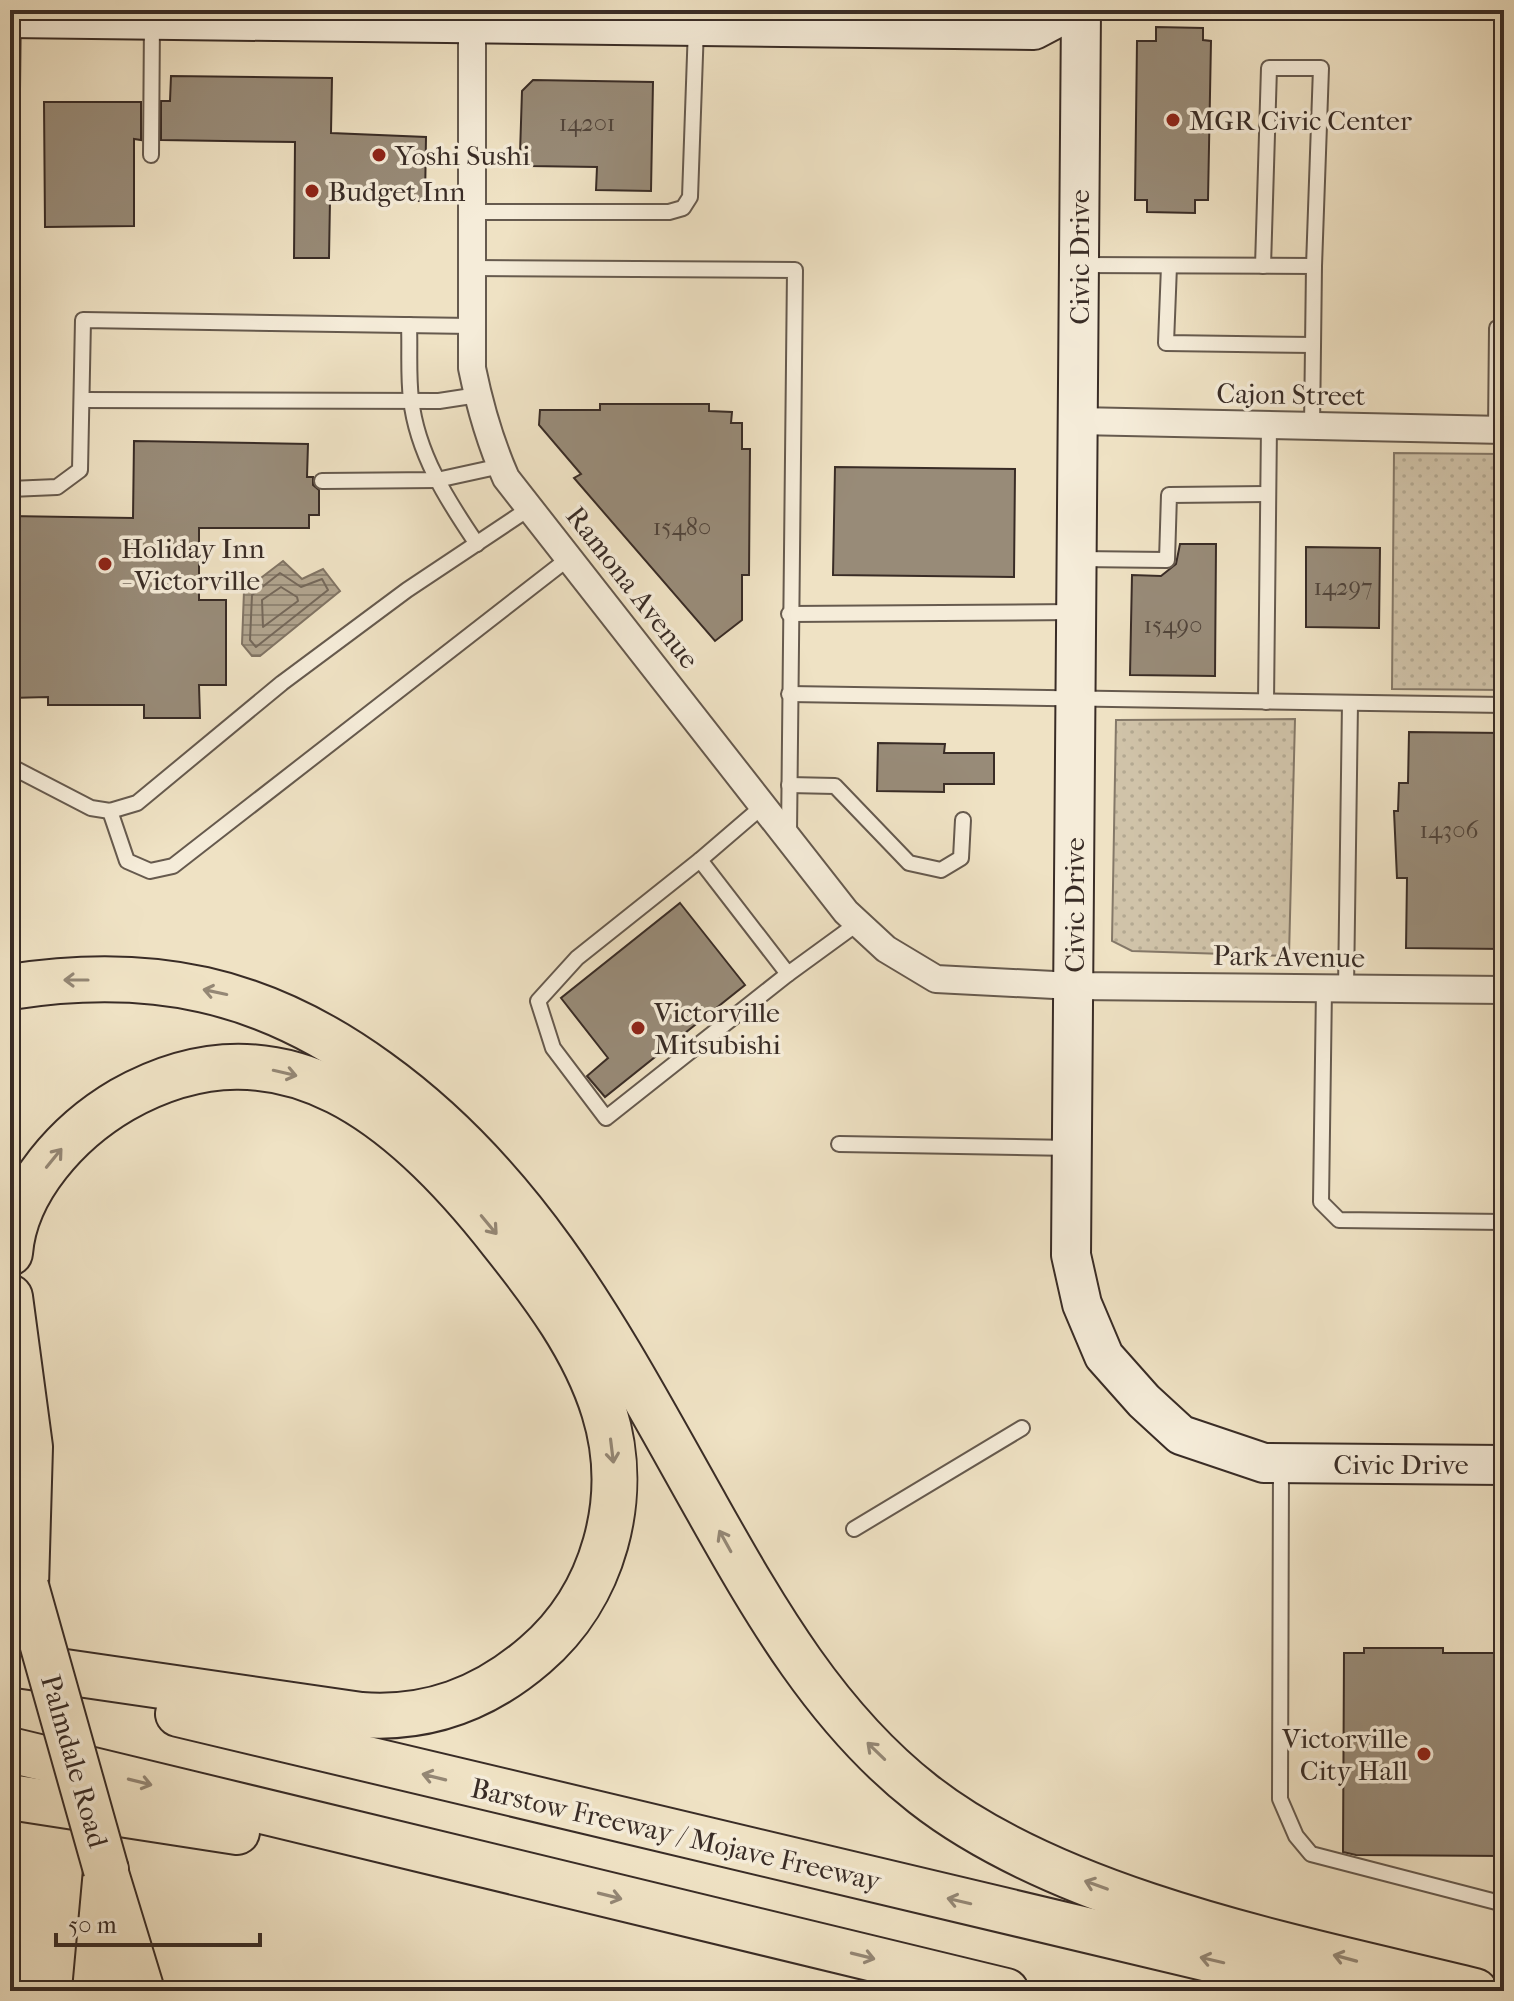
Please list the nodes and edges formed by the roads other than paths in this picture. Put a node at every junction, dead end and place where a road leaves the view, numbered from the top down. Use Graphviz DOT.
graph roads {
  1 [pos="1072,10"];
  2 [pos="1081,10"];
  3 [pos="472,16"];
  4 [pos="12,18"];
  5 [pos="152,19"];
  6 [pos="696,25"];
  7 [pos="11,102"];
  8 [pos="151,155"];
  9 [pos="471,212"];
  10 [pos="10,227"];
  11 [pos="1079,265"];
  12 [pos="1169,266"];
  13 [pos="1263,266"];
  14 [pos="1314,266"];
  15 [pos="471,268"];
  16 [pos="409,325"];
  17 [pos="471,326"];
  18 [pos="1497,328"];
  19 [pos="1313,345"];
  20 [pos="12,390"];
  21 [pos="478,395"];
  22 [pos="82,400"];
  23 [pos="411,401"];
  24 [pos="1077,421"];
  25 [pos="1269,426"];
  26 [pos="1312,427"];
  27 [pos="1500,430"];
  28 [pos="10,459"];
  29 [pos="501,466"];
  30 [pos="437,480"];
  31 [pos="322,481"];
  32 [pos="10,489"];
  33 [pos="1267,494"];
  34 [pos="530,508"];
  35 [pos="477,544"];
  36 [pos="569,558"];
  37 [pos="1076,559"];
  38 [pos="1076,612"];
  39 [pos="789,614"];
  40 [pos="789,694"];
  41 [pos="1075,699"];
  42 [pos="1266,702"];
  43 [pos="1350,703"];
  44 [pos="1504,705"];
  45 [pos="10,766"];
  46 [pos="789,785"];
  47 [pos="764,805"];
  48 [pos="110,811"];
  49 [pos="963,820"];
  50 [pos="789,836"];
  51 [pos="700,860"];
  52 [pos="858,923"];
  53 [pos="788,974"];
  54 [pos="1073,986"];
  55 [pos="10,987"];
  56 [pos="1335,989"];
  57 [pos="1504,990"];
  58 [pos="839,1144"];
  59 [pos="1072,1148"];
  60 [pos="1504,1222"];
  61 [pos="10,1253"];
  62 [pos="10,1297"];
  63 [pos="1022,1428"];
  64 [pos="1281,1463"];
  65 [pos="1504,1465"];
  66 [pos="10,1529"];
  67 [pos="854,1529"];
  68 [pos="26,1586"];
  69 [pos="10,1664"];
  70 [pos="10,1674"];
  71 [pos="10,1750"];
  72 [pos="10,1797"];
  73 [pos="106,1870"];
  74 [pos="534,1877"];
  75 [pos="1504,1904"];
  76 [pos="95,1991"];
  77 [pos="143,1991"];
  78 [pos="1006,1991"];
  79 [pos="1343,1991"];
  80 [pos="1475,1991"];
  1 -- 6 [label="street"];
  2 -- 11 [label="street, Civic Drive"];
  3 -- 5 [label="street"];
  3 -- 6 [label="street"];
  3 -- 9 [label="street, Ramona Avenue"];
  4 -- 5 [label="street"];
  4 -- 7 [label="lane"];
  5 -- 8 [label="lane"];
  6 -- 9 [label="lane"];
  7 -- 10 [label="lane"];
  9 -- 15 [label="street, Ramona Avenue"];
  11 -- 12 [label="lane"];
  11 -- 24 [label="street, Civic Drive"];
  12 -- 13 [label="lane"];
  12 -- 19 [label="lane"];
  13 -- 14 [label="lane"];
  13 -- 14 [label="lane"];
  14 -- 19 [label="lane"];
  15 -- 17 [label="street, Ramona Avenue"];
  15 -- 39 [label="lane"];
  16 -- 17 [label="lane"];
  16 -- 22 [label="lane"];
  16 -- 23 [label="lane"];
  17 -- 21 [label="street, Ramona Avenue"];
  18 -- 27 [label="lane"];
  19 -- 26 [label="lane"];
  20 -- 28 [label="lane"];
  21 -- 23 [label="lane"];
  21 -- 29 [label="street, Ramona Avenue"];
  22 -- 23 [label="lane"];
  22 -- 32 [label="lane"];
  23 -- 30 [label="lane"];
  24 -- 25 [label="street, Cajon Street"];
  24 -- 37 [label="street, Civic Drive"];
  25 -- 26 [label="street, Cajon Street"];
  25 -- 33 [label="lane"];
  26 -- 27 [label="street, Cajon Street"];
  29 -- 30 [label="lane"];
  29 -- 34 [label="street, Ramona Avenue"];
  30 -- 31 [label="lane"];
  30 -- 35 [label="lane"];
  33 -- 37 [label="lane"];
  33 -- 42 [label="lane"];
  34 -- 35 [label="lane"];
  34 -- 36 [label="street, Ramona Avenue"];
  35 -- 48 [label="lane"];
  36 -- 47 [label="street, Ramona Avenue"];
  36 -- 48 [label="lane"];
  37 -- 38 [label="street, Civic Drive"];
  38 -- 39 [label="lane"];
  38 -- 41 [label="street, Civic Drive"];
  39 -- 40 [label="lane"];
  40 -- 41 [label="lane"];
  40 -- 46 [label="lane"];
  41 -- 42 [label="lane"];
  41 -- 54 [label="street, Civic Drive"];
  42 -- 43 [label="lane"];
  43 -- 44 [label="lane"];
  43 -- 56 [label="lane"];
  45 -- 48 [label="lane"];
  46 -- 49 [label="lane"];
  46 -- 50 [label="lane"];
  47 -- 50 [label="street, Ramona Avenue"];
  47 -- 51 [label="lane"];
  50 -- 52 [label="street, Ramona Avenue"];
  51 -- 53 [label="lane"];
  51 -- 53 [label="lane"];
  52 -- 53 [label="lane"];
  52 -- 54 [label="street, Ramona Avenue"];
  54 -- 56 [label="street, Park Avenue"];
  54 -- 59 [label="street, Civic Drive"];
  80 -- 55 [label="highway, one-way"];
  56 -- 57 [label="street, Park Avenue"];
  56 -- 60 [label="lane"];
  58 -- 59 [label="lane"];
  59 -- 64 [label="street, Civic Drive"];
  61 -- 69 [label="highway, one-way"];
  62 -- 68 [label="highway"];
  63 -- 67 [label="lane"];
  64 -- 65 [label="street, Civic Drive"];
  64 -- 75 [label="lane"];
  66 -- 68 [label="highway, Palmdale Road"];
  68 -- 73 [label="highway, Palmdale Road, bridge"];
  79 -- 70 [label="highway, Barstow Freeway / Mojave Freeway, one-way"];
  71 -- 74 [label="highway, one-way"];
  72 -- 74 [label="highway"];
  73 -- 76 [label="highway"];
  73 -- 77 [label="main road, Palmdale Road"];
  74 -- 78 [label="highway, one-way"];
}
